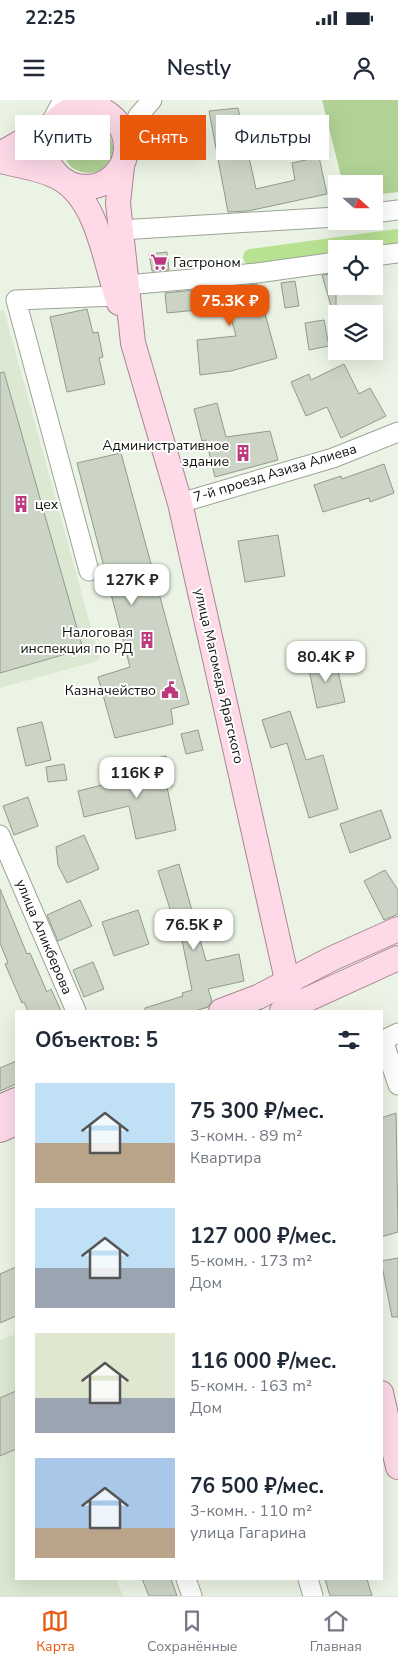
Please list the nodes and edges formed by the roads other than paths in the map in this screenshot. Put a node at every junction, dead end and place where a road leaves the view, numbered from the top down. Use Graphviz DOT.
graph roads {
  1 [pos="63,100"];
  2 [pos="152,100"];
  3 [pos="104,107"];
  4 [pos="55,115"];
  5 [pos="61,115"];
  6 [pos="139,115"];
  7 [pos="120,128"];
  8 [pos="15,145"];
  9 [pos="0,154"];
  10 [pos="48,160"];
  11 [pos="121,160"];
  12 [pos="123,160"];
  13 [pos="0,161"];
  14 [pos="60,178"];
  15 [pos="398,210"];
  16 [pos="383,212"];
  17 [pos="328,217"];
  18 [pos="120,230"];
  19 [pos="398,252"];
  20 [pos="383,254"];
  21 [pos="328,263"];
  22 [pos="122,290"];
  23 [pos="8,301"];
  24 [pos="398,432"];
  25 [pos="180,503"];
  26 [pos="89,571"];
  27 [pos="0,835"];
  28 [pos="398,929"];
  29 [pos="398,958"];
  30 [pos="286,983"];
  31 [pos="76,1010"];
  32 [pos="224,1010"];
  33 [pos="290,1010"];
  34 [pos="398,1033"];
  35 [pos="398,1085"];
  36 [pos="15,1100"];
  37 [pos="0,1107"];
  38 [pos="15,1123"];
  39 [pos="0,1130"];
  40 [pos="398,1388"];
  41 [pos="383,1394"];
  42 [pos="383,1403"];
  43 [pos="398,1467"];
  44 [pos="186,1580"];
  45 [pos="308,1580"];
  46 [pos="192,1596"];
  47 [pos="313,1596"];
  1 -- 4 [label="street"];
  2 -- 6 [label="street"];
  3 -- 5 [label="main road"];
  3 -- 7 [label="main road"];
  8 -- 9 [label="main road"];
  10 -- 14 [label="main road"];
  11 -- 14 [label="main road"];
  12 -- 18 [label="main road, улица Магомеда Ярагского"];
  13 -- 14 [label="main road"];
  14 -- 22 [label="main road"];
  15 -- 16 [label="street"];
  17 -- 18 [label="street"];
  18 -- 22 [label="main road, улица Магомеда Ярагского"];
  19 -- 20 [label="street"];
  21 -- 22 [label="street"];
  22 -- 23 [label="street"];
  22 -- 25 [label="main road, улица Магомеда Ярагского"];
  23 -- 26 [label="street"];
  24 -- 25 [label="street, 7-й проезд Азиза Алиева"];
  25 -- 30 [label="main road, улица Магомеда Ярагского"];
  27 -- 31 [label="street, улица Аликберова"];
  28 -- 30 [label="main road"];
  29 -- 33 [label="main road"];
  30 -- 32 [label="main road"];
  30 -- 33 [label="main road, улица Магомеда Ярагского"];
  34 -- 35 [label="street"];
  36 -- 37 [label="main road"];
  38 -- 39 [label="main road"];
  40 -- 41 [label="main road"];
  42 -- 43 [label="main road"];
  44 -- 46 [label="street"];
  45 -- 47 [label="street"];
}
